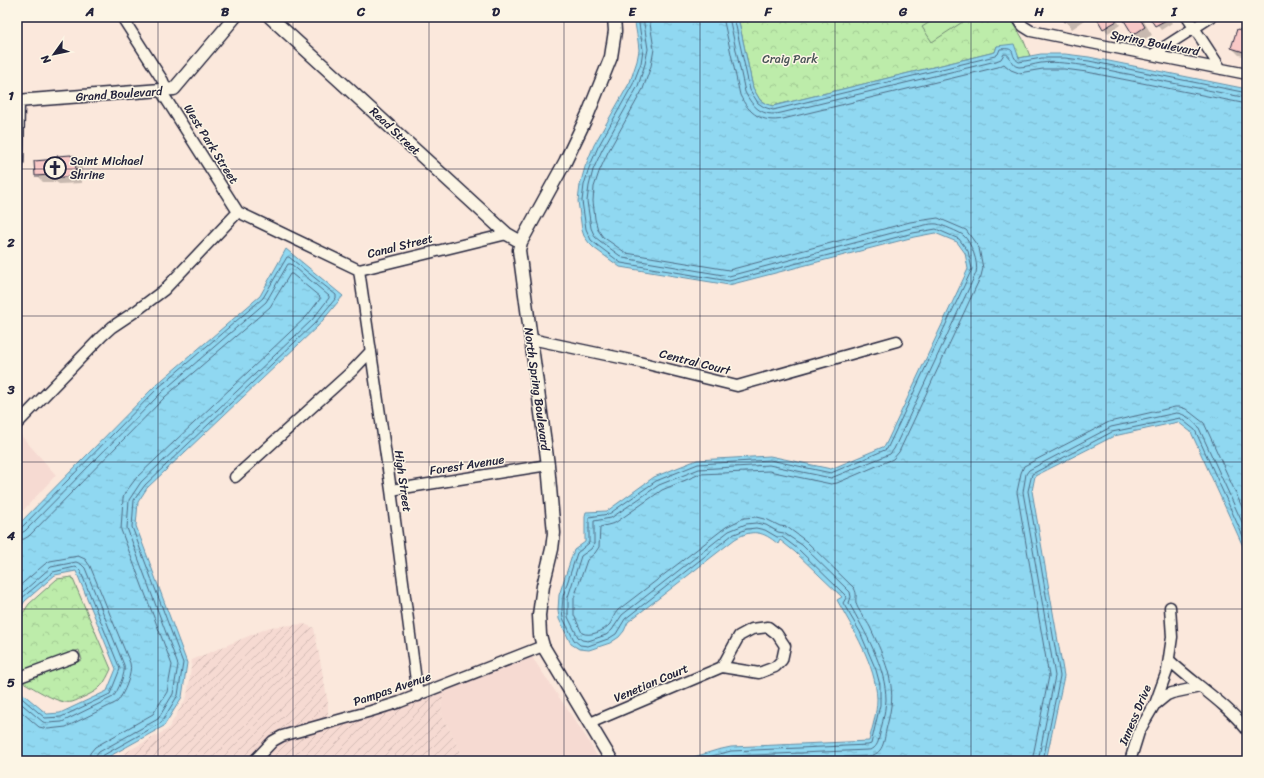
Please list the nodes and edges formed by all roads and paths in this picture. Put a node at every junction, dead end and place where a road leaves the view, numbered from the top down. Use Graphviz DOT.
graph roads {
  1 [pos="122,17"];
  2 [pos="235,17"];
  3 [pos="270,17"];
  4 [pos="614,17"];
  5 [pos="1017,17"];
  6 [pos="1187,17"];
  7 [pos="1211,17"];
  8 [pos="1194,28"];
  9 [pos="1152,55"];
  10 [pos="1220,69"];
  11 [pos="1247,74"];
  12 [pos="164,90"];
  13 [pos="17,100"];
  14 [pos="17,163"];
  15 [pos="238,212"];
  16 [pos="507,234"];
  17 [pos="521,242"];
  18 [pos="359,270"];
  19 [pos="531,339"];
  20 [pos="897,341"];
  21 [pos="371,351"];
  22 [pos="17,424"];
  23 [pos="548,465"];
  24 [pos="235,477"];
  25 [pos="391,490"];
  26 [pos="1170,607"];
  27 [pos="543,646"];
  28 [pos="74,657"];
  29 [pos="1169,660"];
  30 [pos="722,668"];
  31 [pos="17,678"];
  32 [pos="1200,687"];
  33 [pos="418,696"];
  34 [pos="1156,704"];
  35 [pos="590,723"];
  36 [pos="1247,730"];
  37 [pos="254,761"];
  38 [pos="612,761"];
  39 [pos="1130,761"];
  1 -- 12 [label="street, West Park Street"];
  2 -- 12 [label="street, Grand Boulevard"];
  3 -- 16 [label="street, Read Street"];
  4 -- 17 [label="street, North Spring Boulevard"];
  5 -- 9 [label="street, Spring Boulevard"];
  6 -- 8 [label="street"];
  7 -- 8 [label="street"];
  8 -- 9 [label="street"];
  8 -- 10 [label="street"];
  9 -- 10 [label="street, Spring Boulevard"];
  10 -- 11 [label="street, Spring Boulevard"];
  12 -- 13 [label="street, Grand Boulevard"];
  12 -- 15 [label="street, West Park Street"];
  13 -- 14 [label="street"];
  15 -- 18 [label="street, Canal Street"];
  15 -- 22 [label="street"];
  16 -- 17 [label="street, Read Street"];
  16 -- 18 [label="street, Canal Street"];
  17 -- 19 [label="street, North Spring Boulevard"];
  18 -- 21 [label="street, High Street"];
  19 -- 20 [label="street, Central Court"];
  19 -- 23 [label="street, North Spring Boulevard"];
  21 -- 24 [label="street"];
  21 -- 25 [label="street, High Street"];
  23 -- 25 [label="street, Forest Avenue"];
  23 -- 27 [label="street, North Spring Boulevard"];
  25 -- 33 [label="street, High Street"];
  26 -- 29 [label="street, Inness Drive"];
  27 -- 33 [label="street, Pampas Avenue"];
  27 -- 35 [label="street, North Spring Boulevard"];
  28 -- 31 [label="street"];
  29 -- 32 [label="street"];
  29 -- 34 [label="street, Inness Drive"];
  30 -- 30 [label="street"];
  30 -- 35 [label="street, Venetian Court"];
  32 -- 34 [label="street"];
  32 -- 36 [label="street"];
  33 -- 37 [label="street, Pampas Avenue"];
  34 -- 39 [label="street, Inness Drive"];
  35 -- 38 [label="street, North Spring Boulevard"];
}
